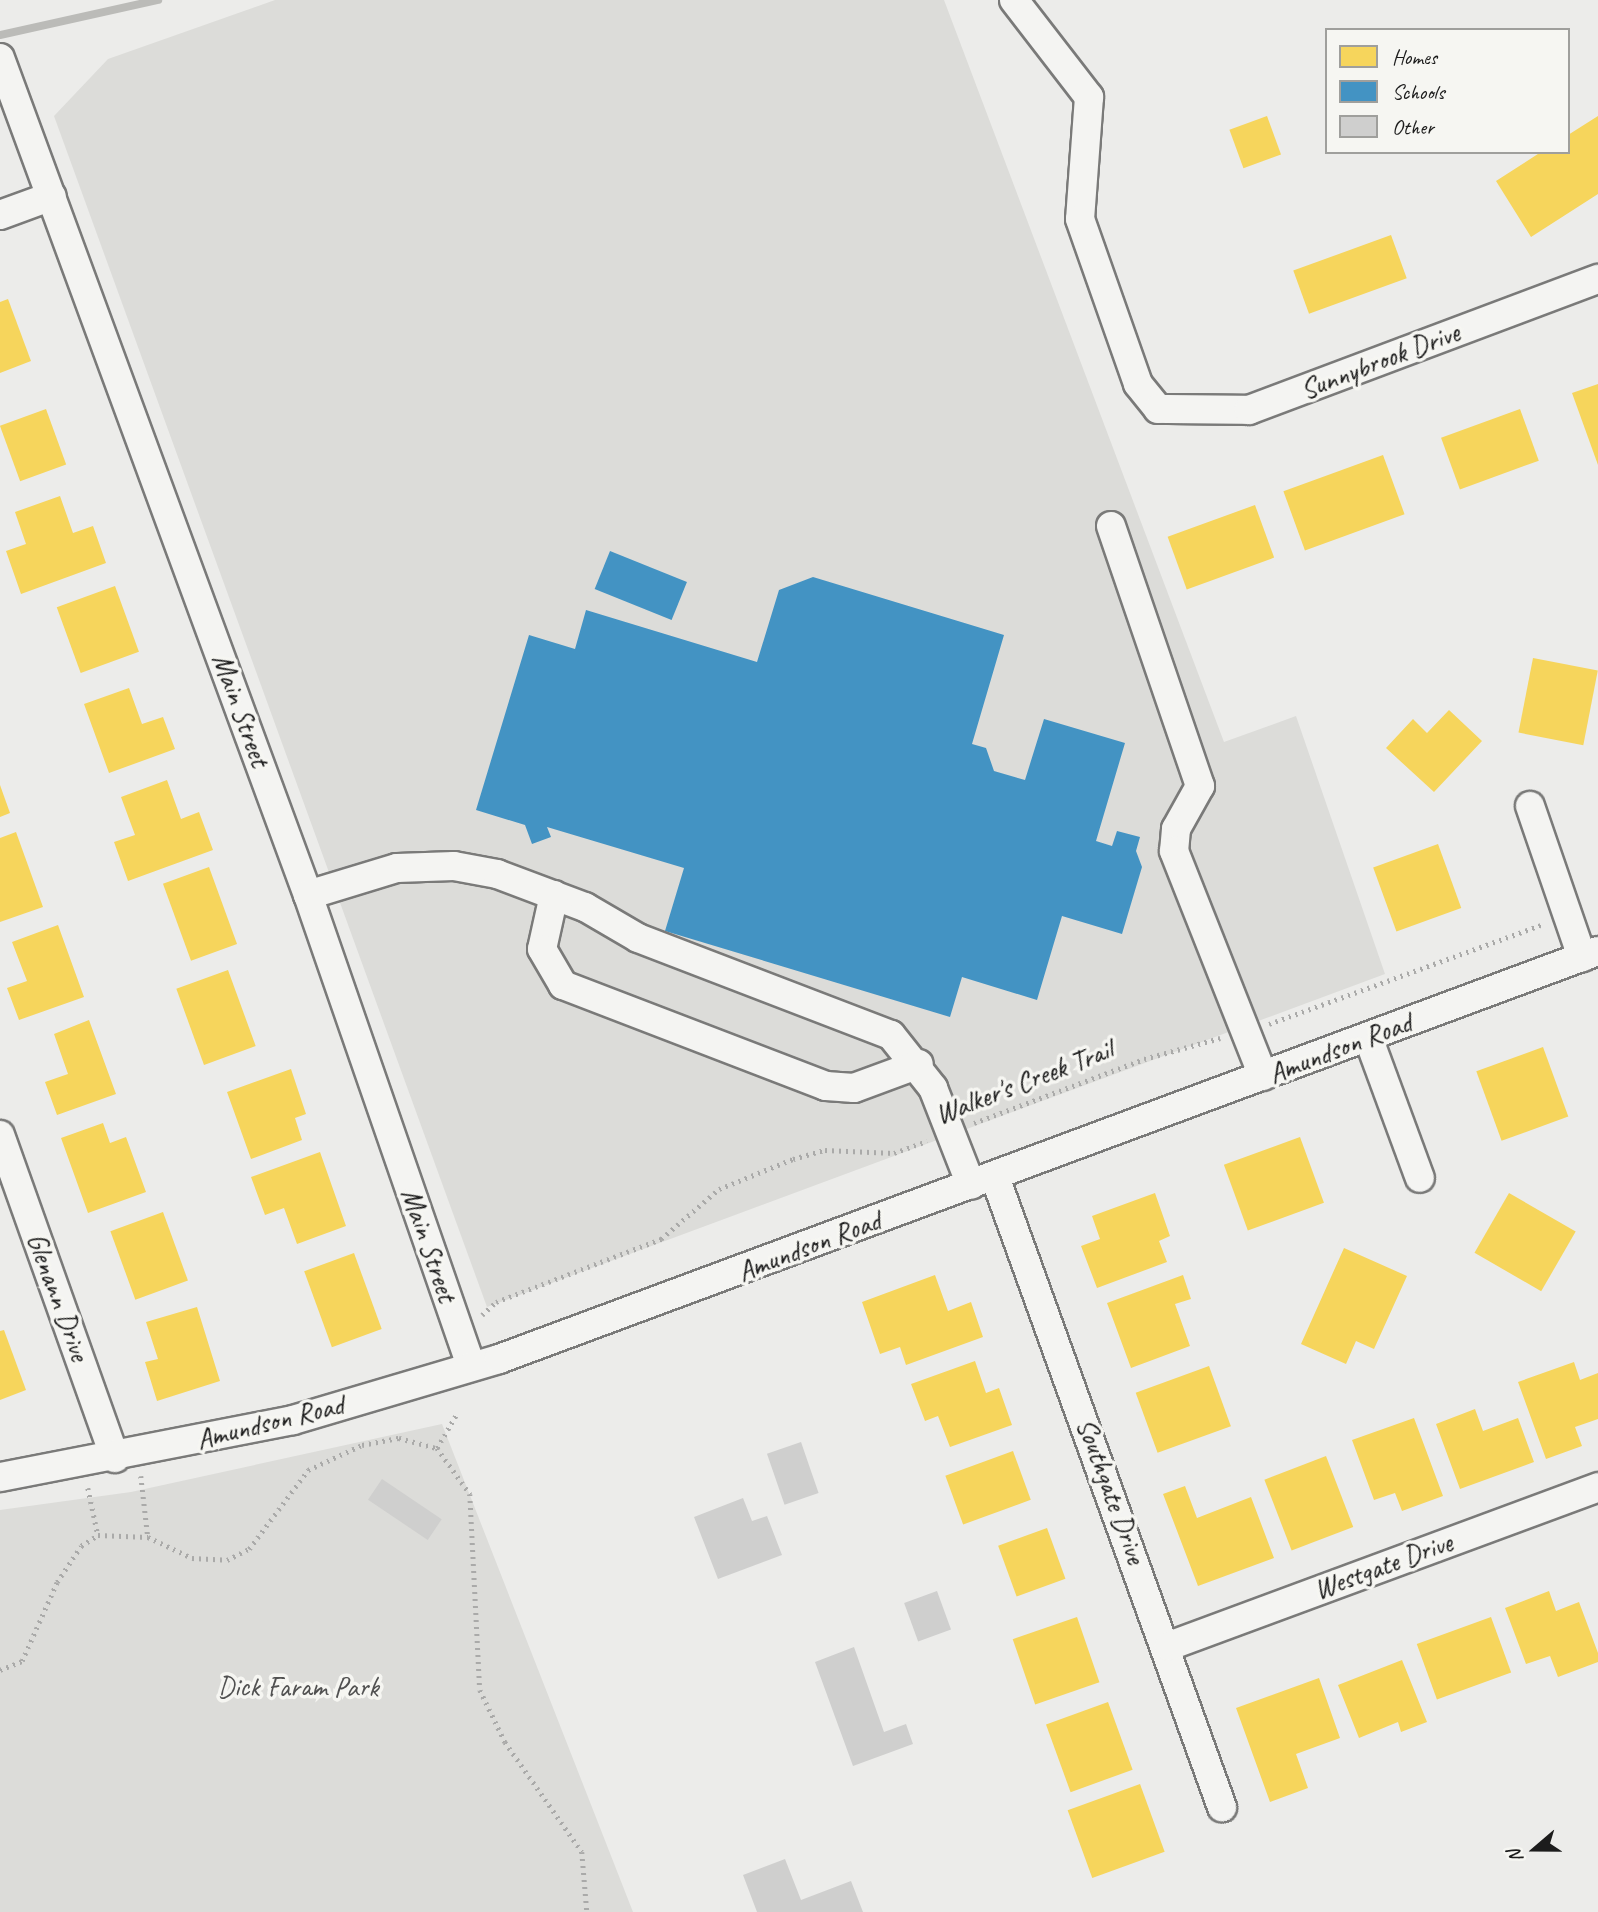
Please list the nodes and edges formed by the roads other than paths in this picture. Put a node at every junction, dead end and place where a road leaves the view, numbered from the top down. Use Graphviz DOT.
graph roads {
  1 [pos="1014,0"];
  2 [pos="2,64"];
  3 [pos="52,196"];
  4 [pos="0,215"];
  5 [pos="1598,278"];
  6 [pos="1111,526"];
  7 [pos="1530,806"];
  8 [pos="308,895"];
  9 [pos="554,895"];
  10 [pos="1590,954"];
  11 [pos="1368,1037"];
  12 [pos="919,1065"];
  13 [pos="1263,1076"];
  14 [pos="0,1135"];
  15 [pos="1420,1178"];
  16 [pos="983,1181"];
  17 [pos="471,1367"];
  18 [pos="127,1456"];
  19 [pos="0,1477"];
  20 [pos="1598,1487"];
  21 [pos="1169,1646"];
  22 [pos="1222,1807"];
  1 -- 5 [label="street, Sunnybrook Drive"];
  2 -- 3 [label="street, Main Street"];
  3 -- 4 [label="street"];
  3 -- 8 [label="street, Main Street"];
  6 -- 13 [label="street"];
  7 -- 10 [label="street"];
  8 -- 9 [label="street, Southgate Drive"];
  8 -- 17 [label="street, Main Street"];
  9 -- 12 [label="street, Southgate Drive"];
  9 -- 12 [label="street"];
  10 -- 11 [label="street, Amundson Road"];
  11 -- 13 [label="street, Amundson Road"];
  11 -- 15 [label="street"];
  12 -- 16 [label="street, Southgate Drive"];
  13 -- 16 [label="street, Amundson Road"];
  14 -- 18 [label="street, Glenann Drive"];
  16 -- 17 [label="street, Amundson Road"];
  16 -- 21 [label="street, Southgate Drive"];
  17 -- 18 [label="street, Amundson Road"];
  18 -- 19 [label="street, Amundson Road"];
  20 -- 21 [label="street, Westgate Drive"];
  21 -- 22 [label="street, Southgate Drive"];
}
